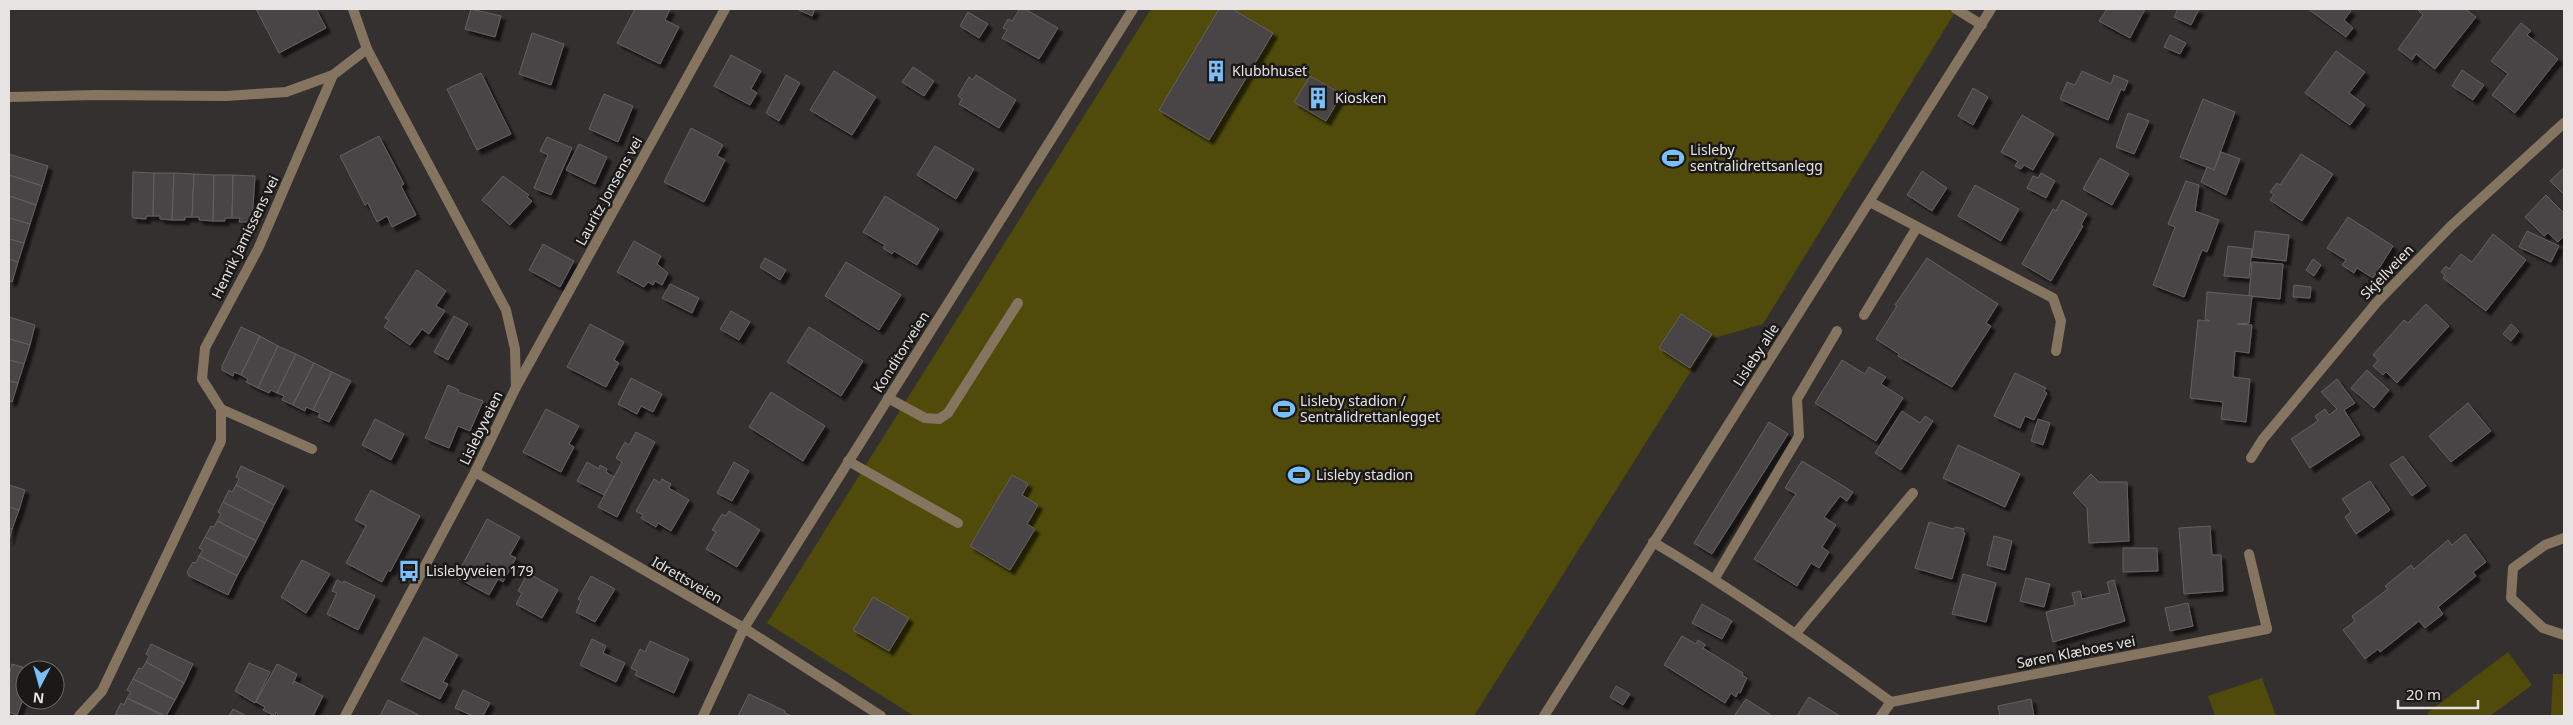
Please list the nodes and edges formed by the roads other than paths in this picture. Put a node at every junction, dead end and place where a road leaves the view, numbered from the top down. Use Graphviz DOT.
graph roads {
  1 [pos="353,9"];
  2 [pos="725,9"];
  3 [pos="1133,9"];
  4 [pos="1956,9"];
  5 [pos="1991,9"];
  6 [pos="1982,25"];
  7 [pos="368,49"];
  8 [pos="333,75"];
  9 [pos="9,97"];
  10 [pos="2564,123"];
  11 [pos="1870,202"];
  12 [pos="1917,227"];
  13 [pos="1018,303"];
  14 [pos="1864,314"];
  15 [pos="1837,331"];
  16 [pos="2056,351"];
  17 [pos="516,387"];
  18 [pos="888,398"];
  19 [pos="221,409"];
  20 [pos="312,449"];
  21 [pos="2251,458"];
  22 [pos="848,461"];
  23 [pos="475,472"];
  24 [pos="1913,493"];
  25 [pos="958,523"];
  26 [pos="2564,538"];
  27 [pos="1653,542"];
  28 [pos="2249,554"];
  29 [pos="1715,578"];
  30 [pos="744,628"];
  31 [pos="1796,633"];
  32 [pos="2564,635"];
  33 [pos="1891,702"];
  34 [pos="79,716"];
  35 [pos="345,716"];
  36 [pos="703,716"];
  37 [pos="881,716"];
  38 [pos="1544,716"];
  39 [pos="1881,716"];
  1 -- 7 [label="street, Lislebyveien"];
  2 -- 17 [label="street, Lauritz Jonsens vei"];
  3 -- 18 [label="street, Konditorveien"];
  4 -- 6 [label="street"];
  5 -- 6 [label="street, Lisleby alle"];
  6 -- 11 [label="street, Lisleby alle"];
  7 -- 8 [label="street"];
  7 -- 17 [label="street, Lislebyveien"];
  8 -- 9 [label="street"];
  8 -- 19 [label="street, Henrik Jamissens vei"];
  10 -- 21 [label="street, Skjellveien"];
  11 -- 12 [label="street"];
  11 -- 27 [label="street, Lisleby alle"];
  12 -- 14 [label="street"];
  12 -- 16 [label="street"];
  13 -- 18 [label="street"];
  15 -- 29 [label="street"];
  17 -- 23 [label="street, Lislebyveien"];
  18 -- 22 [label="street, Konditorveien"];
  19 -- 20 [label="street"];
  19 -- 34 [label="street"];
  22 -- 25 [label="street"];
  22 -- 30 [label="street, Konditorveien"];
  23 -- 30 [label="street, Idrettsveien"];
  23 -- 35 [label="street, Lislebyveien"];
  24 -- 31 [label="street"];
  26 -- 32 [label="street"];
  27 -- 29 [label="street"];
  27 -- 38 [label="street, Lisleby alle"];
  28 -- 33 [label="street, Søren Klæboes vei"];
  29 -- 31 [label="street"];
  30 -- 36 [label="street, Konditorveien"];
  30 -- 37 [label="street, Idrettsveien"];
  31 -- 33 [label="street"];
  33 -- 39 [label="street"];
}
